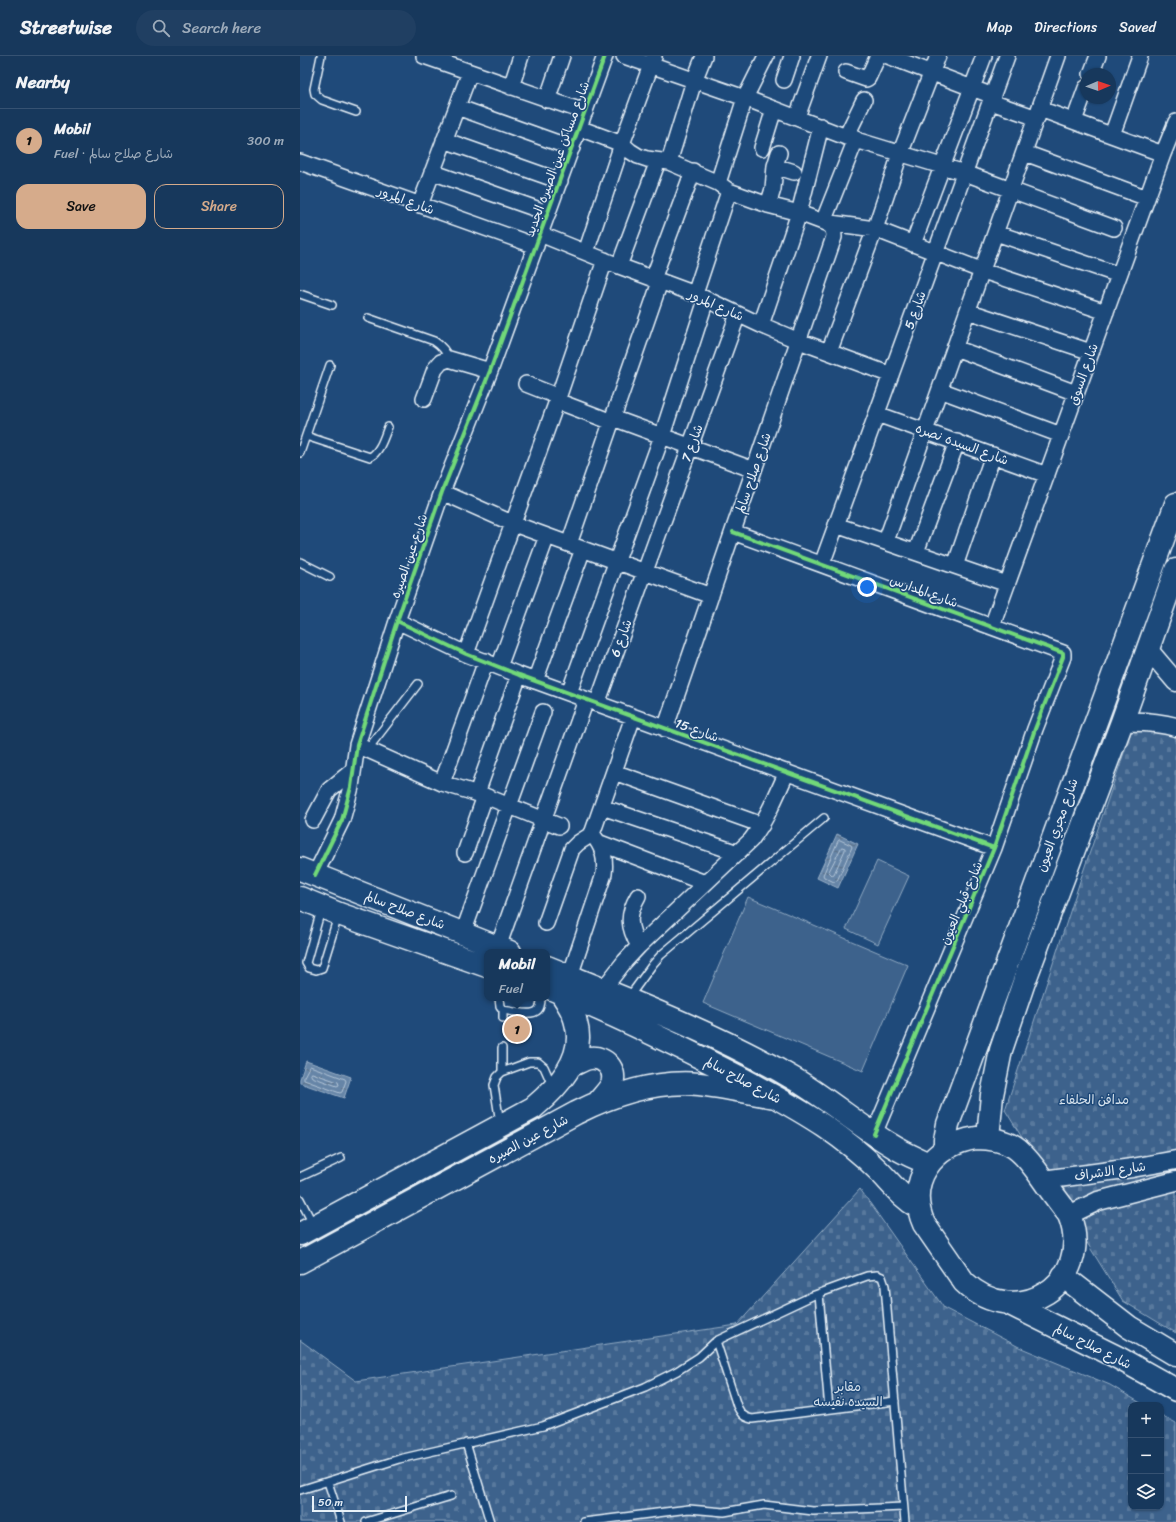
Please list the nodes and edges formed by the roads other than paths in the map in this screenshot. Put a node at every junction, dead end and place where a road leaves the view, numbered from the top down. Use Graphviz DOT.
graph roads {
  1 [pos="321,56"];
  2 [pos="424,56"];
  3 [pos="521,56"];
  4 [pos="562,56"];
  5 [pos="605,56"];
  6 [pos="624,56"];
  7 [pos="704,56"];
  8 [pos="766,56"];
  9 [pos="792,56"];
  10 [pos="819,56"];
  11 [pos="878,56"];
  12 [pos="938,56"];
  13 [pos="984,56"];
  14 [pos="1007,56"];
  15 [pos="1058,56"];
  16 [pos="1098,56"];
  17 [pos="1140,56"];
  18 [pos="896,58"];
  19 [pos="450,60"];
  20 [pos="653,61"];
  21 [pos="1093,68"];
  22 [pos="470,72"];
  23 [pos="846,72"];
  24 [pos="932,73"];
  25 [pos="784,80"];
  26 [pos="694,81"];
  27 [pos="511,87"];
  28 [pos="972,88"];
  29 [pos="745,98"];
  30 [pos="992,99"];
  31 [pos="547,100"];
  32 [pos="864,100"];
  33 [pos="1080,104"];
  34 [pos="457,107"];
  35 [pos="774,109"];
  36 [pos="356,112"];
  37 [pos="585,112"];
  38 [pos="1039,113"];
  39 [pos="797,117"];
  40 [pos="1074,121"];
  41 [pos="1176,122"];
  42 [pos="821,126"];
  43 [pos="579,128"];
  44 [pos="1112,135"];
  45 [pos="851,138"];
  46 [pos="444,140"];
  47 [pos="622,144"];
  48 [pos="572,148"];
  49 [pos="762,148"];
  50 [pos="1024,153"];
  51 [pos="900,154"];
  52 [pos="1163,154"];
  53 [pos="664,161"];
  54 [pos="300,162"];
  55 [pos="942,166"];
  56 [pos="693,171"];
  57 [pos="432,172"];
  58 [pos="794,172"];
  59 [pos="965,173"];
  60 [pos="560,181"];
  61 [pos="724,187"];
  62 [pos="1011,191"];
  63 [pos="1147,198"];
  64 [pos="420,205"];
  65 [pos="768,205"];
  66 [pos="548,213"];
  67 [pos="799,213"];
  68 [pos="823,222"];
  69 [pos="1114,228"];
  70 [pos="874,229"];
  71 [pos="996,233"];
  72 [pos="538,240"];
  73 [pos="913,244"];
  74 [pos="586,252"];
  75 [pos="936,253"];
  76 [pos="605,260"];
  77 [pos="619,266"];
  78 [pos="982,271"];
  79 [pos="1119,275"];
  80 [pos="657,280"];
  81 [pos="300,294"];
  82 [pos="700,297"];
  83 [pos="332,305"];
  84 [pos="968,311"];
  85 [pos="1106,312"];
  86 [pos="738,314"];
  87 [pos="368,318"];
  88 [pos="761,326"];
  89 [pos="799,341"];
  90 [pos="955,348"];
  91 [pos="829,352"];
  92 [pos="1091,352"];
  93 [pos="450,359"];
  94 [pos="330,365"];
  95 [pos="490,370"];
  96 [pos="891,375"];
  97 [pos="526,384"];
  98 [pos="940,390"];
  99 [pos="1076,393"];
  100 [pos="424,399"];
  101 [pos="558,399"];
  102 [pos="877,414"];
  103 [pos="613,420"];
  104 [pos="388,427"];
  105 [pos="925,431"];
  106 [pos="1061,435"];
  107 [pos="306,436"];
  108 [pos="662,436"];
  109 [pos="957,442"];
  110 [pos="691,447"];
  111 [pos="300,453"];
  112 [pos="993,455"];
  113 [pos="754,470"];
  114 [pos="1047,474"];
  115 [pos="442,492"];
  116 [pos="1176,504"];
  117 [pos="514,524"];
  118 [pos="836,525"];
  119 [pos="733,532"];
  120 [pos="547,536"];
  121 [pos="886,542"];
  122 [pos="576,546"];
  123 [pos="916,552"];
  124 [pos="616,561"];
  125 [pos="300,562"];
  126 [pos="822,564"];
  127 [pos="955,566"];
  128 [pos="1176,570"];
  129 [pos="646,571"];
  130 [pos="330,577"];
  131 [pos="1007,584"];
  132 [pos="711,596"];
  133 [pos="397,621"];
  134 [pos="992,626"];
  135 [pos="1148,649"];
  136 [pos="1063,653"];
  137 [pos="466,654"];
  138 [pos="493,664"];
  139 [pos="519,675"];
  140 [pos="535,681"];
  141 [pos="1176,682"];
  142 [pos="418,684"];
  143 [pos="569,693"];
  144 [pos="592,702"];
  145 [pos="543,712"];
  146 [pos="633,718"];
  147 [pos="1122,722"];
  148 [pos="1176,728"];
  149 [pos="665,729"];
  150 [pos="362,748"];
  151 [pos="352,770"];
  152 [pos="614,772"];
  153 [pos="787,772"];
  154 [pos="442,783"];
  155 [pos="481,795"];
  156 [pos="509,805"];
  157 [pos="602,807"];
  158 [pos="824,818"];
  159 [pos="313,820"];
  160 [pos="544,820"];
  161 [pos="762,825"];
  162 [pos="559,826"];
  163 [pos="596,838"];
  164 [pos="994,848"];
  165 [pos="738,852"];
  166 [pos="466,853"];
  167 [pos="307,872"];
  168 [pos="705,883"];
  169 [pos="638,896"];
  170 [pos="300,898"];
  171 [pos="330,910"];
  172 [pos="546,923"];
  173 [pos="463,933"];
  174 [pos="639,946"];
  175 [pos="502,949"];
  176 [pos="504,949"];
  177 [pos="484,965"];
  178 [pos="550,975"];
  179 [pos="555,988"];
  180 [pos="603,989"];
  181 [pos="628,999"];
  182 [pos="499,1001"];
  183 [pos="544,1001"];
  184 [pos="503,1010"];
  185 [pos="503,1018"];
  186 [pos="502,1048"];
  187 [pos="570,1066"];
  188 [pos="502,1072"];
  189 [pos="553,1089"];
  190 [pos="775,1097"];
  191 [pos="599,1102"];
  192 [pos="501,1125"];
  193 [pos="874,1134"];
  194 [pos="988,1138"];
  195 [pos="945,1148"];
  196 [pos="341,1158"];
  197 [pos="1176,1160"];
  198 [pos="929,1164"];
  199 [pos="300,1177"];
  200 [pos="1043,1180"];
  201 [pos="1176,1181"];
  202 [pos="300,1199"];
  203 [pos="918,1207"];
  204 [pos="1069,1215"];
  205 [pos="307,1231"];
  206 [pos="300,1262"];
  207 [pos="1063,1276"];
  208 [pos="819,1294"];
  209 [pos="1010,1304"];
  210 [pos="716,1341"];
  211 [pos="1176,1355"];
  212 [pos="1176,1390"];
  213 [pos="895,1401"];
  214 [pos="829,1409"];
  215 [pos="466,1443"];
  216 [pos="328,1482"];
  217 [pos="300,1490"];
  218 [pos="451,1496"];
  219 [pos="903,1507"];
  220 [pos="341,1522"];
  221 [pos="366,1522"];
  222 [pos="490,1522"];
  223 [pos="584,1522"];
  224 [pos="906,1522"];
  1 -- 36 [label="lane"];
  2 -- 19 [label="street"];
  3 -- 27 [label="street"];
  4 -- 31 [label="street"];
  5 -- 37 [label="street, شارع مساكن عين الصيره الجديد"];
  6 -- 20 [label="street"];
  7 -- 26 [label="street"];
  8 -- 29 [label="street"];
  9 -- 25 [label="street"];
  10 -- 39 [label="street"];
  11 -- 23 [label="street"];
  12 -- 24 [label="street"];
  13 -- 28 [label="street"];
  14 -- 30 [label="street, شارع 5"];
  15 -- 38 [label="street"];
  16 -- 21 [label="street"];
  17 -- 44 [label="street"];
  18 -- 24 [label="street"];
  19 -- 22 [label="street"];
  20 -- 26 [label="street"];
  20 -- 47 [label="street"];
  22 -- 27 [label="street"];
  22 -- 34 [label="street"];
  24 -- 28 [label="street"];
  24 -- 51 [label="street"];
  26 -- 29 [label="street"];
  26 -- 53 [label="street"];
  27 -- 31 [label="street"];
  28 -- 30 [label="street"];
  28 -- 55 [label="street"];
  29 -- 35 [label="street"];
  29 -- 61 [label="street"];
  30 -- 38 [label="street"];
  30 -- 59 [label="street, شارع 5"];
  31 -- 37 [label="street"];
  32 -- 45 [label="street"];
  33 -- 40 [label="street"];
  34 -- 46 [label="street"];
  34 -- 48 [label="street"];
  35 -- 39 [label="street"];
  35 -- 49 [label="street"];
  37 -- 43 [label="street, شارع مساكن عين الصيره الجديد"];
  38 -- 40 [label="street"];
  38 -- 50 [label="street"];
  39 -- 42 [label="street"];
  40 -- 44 [label="street"];
  41 -- 52 [label="street, شارع السوق"];
  42 -- 45 [label="street"];
  42 -- 67 [label="street"];
  43 -- 47 [label="street"];
  43 -- 48 [label="street, شارع مساكن عين الصيره الجديد"];
  44 -- 52 [label="street"];
  45 -- 51 [label="street"];
  45 -- 68 [label="street"];
  46 -- 57 [label="street"];
  46 -- 60 [label="street"];
  47 -- 53 [label="street"];
  47 -- 74 [label="street"];
  48 -- 60 [label="street, شارع مساكن عين الصيره الجديد"];
  50 -- 62 [label="street"];
  50 -- 63 [label="street"];
  51 -- 55 [label="street"];
  51 -- 70 [label="street"];
  52 -- 63 [label="street, شارع السوق"];
  53 -- 56 [label="street"];
  53 -- 77 [label="street"];
  54 -- 64 [label="street, شارع المرور"];
  55 -- 59 [label="street"];
  55 -- 73 [label="street"];
  56 -- 61 [label="street"];
  56 -- 80 [label="street"];
  57 -- 64 [label="street"];
  57 -- 66 [label="street"];
  58 -- 65 [label="street"];
  59 -- 62 [label="street"];
  59 -- 75 [label="street, شارع 5"];
  60 -- 66 [label="street, شارع مساكن عين الصيره الجديد"];
  61 -- 65 [label="street"];
  61 -- 82 [label="street"];
  62 -- 69 [label="street"];
  62 -- 71 [label="street"];
  63 -- 79 [label="street, شارع السوق"];
  64 -- 72 [label="street, شارع المرور"];
  65 -- 67 [label="street"];
  66 -- 72 [label="street, شارع مساكن عين الصيره الجديد"];
  67 -- 68 [label="street"];
  67 -- 88 [label="street"];
  68 -- 70 [label="street"];
  68 -- 89 [label="street, شارع صلاح سالم"];
  70 -- 73 [label="street"];
  70 -- 91 [label="street"];
  71 -- 78 [label="street"];
  71 -- 79 [label="street"];
  72 -- 74 [label="street, شارع المرور"];
  72 -- 95 [label="street, شارع عين الصيره"];
  73 -- 75 [label="street"];
  74 -- 76 [label="street, شارع المرور"];
  75 -- 78 [label="street"];
  75 -- 96 [label="street, شارع 5"];
  76 -- 77 [label="street, شارع المرور"];
  76 -- 101 [label="street"];
  77 -- 80 [label="street, شارع المرور"];
  78 -- 84 [label="street"];
  78 -- 85 [label="street"];
  79 -- 85 [label="street, شارع السوق"];
  80 -- 82 [label="street, شارع المرور"];
  80 -- 103 [label="street"];
  81 -- 83 [label="lane"];
  82 -- 86 [label="street, شارع المرور"];
  82 -- 108 [label="street"];
  84 -- 90 [label="street"];
  84 -- 92 [label="street"];
  85 -- 92 [label="street, شارع السوق"];
  86 -- 88 [label="street, شارع المرور"];
  86 -- 110 [label="street, شارع 7"];
  87 -- 93 [label="lane"];
  88 -- 89 [label="street, شارع المرور"];
  89 -- 91 [label="street, شارع المرور"];
  89 -- 113 [label="street, شارع صلاح سالم"];
  90 -- 98 [label="street"];
  90 -- 99 [label="street"];
  91 -- 96 [label="street, شارع المرور"];
  92 -- 99 [label="street, شارع السوق"];
  93 -- 95 [label="street"];
  93 -- 100 [label="street"];
  94 -- 107 [label="lane"];
  95 -- 115 [label="street, شارع عين الصيره"];
  96 -- 102 [label="street, شارع 5"];
  97 -- 101 [label="street"];
  98 -- 105 [label="street"];
  98 -- 106 [label="street"];
  99 -- 106 [label="street, شارع السوق"];
  101 -- 103 [label="street"];
  101 -- 117 [label="street"];
  102 -- 105 [label="street, شارع السيده نصره"];
  102 -- 118 [label="street, شارع 5"];
  103 -- 108 [label="street"];
  103 -- 122 [label="street"];
  104 -- 107 [label="lane"];
  105 -- 109 [label="street, شارع السيده نصره"];
  105 -- 121 [label="street"];
  106 -- 114 [label="street, شارع السوق"];
  107 -- 111 [label="lane"];
  108 -- 110 [label="street"];
  108 -- 124 [label="street"];
  109 -- 112 [label="street, شارع السيده نصره"];
  109 -- 123 [label="street"];
  110 -- 113 [label="street"];
  110 -- 129 [label="street, شارع 7"];
  112 -- 114 [label="street, شارع السيده نصره"];
  112 -- 127 [label="street"];
  113 -- 119 [label="street, شارع صلاح سالم"];
  114 -- 131 [label="street, شارع السوق"];
  115 -- 117 [label="street"];
  115 -- 133 [label="street, شارع عين الصيره"];
  116 -- 195 [label="main road, شارع مجري العيون"];
  117 -- 120 [label="street"];
  117 -- 137 [label="street"];
  118 -- 121 [label="street"];
  118 -- 126 [label="street, شارع 5"];
  119 -- 126 [label="street, شارع المدارس"];
  119 -- 132 [label="street, شارع صلاح سالم"];
  120 -- 122 [label="street"];
  120 -- 138 [label="street"];
  121 -- 123 [label="street"];
  122 -- 124 [label="street"];
  122 -- 140 [label="street"];
  123 -- 127 [label="street"];
  124 -- 129 [label="street"];
  124 -- 143 [label="street"];
  125 -- 130 [label="lane"];
  126 -- 134 [label="street, شارع المدارس"];
  127 -- 131 [label="street"];
  128 -- 135 [label="main road, شارع مجري العيون"];
  129 -- 132 [label="street"];
  129 -- 144 [label="street, شارع 6"];
  131 -- 134 [label="street, شارع السوق"];
  132 -- 149 [label="street, شارع صلاح سالم"];
  133 -- 137 [label="street, شارع 15"];
  133 -- 150 [label="street, شارع عين الصيره"];
  134 -- 136 [label="street, شارع المدارس"];
  135 -- 141 [label="street"];
  135 -- 147 [label="main road, شارع مجري العيون"];
  136 -- 164 [label="street, شارع قبلي العيون"];
  137 -- 138 [label="street, شارع 15"];
  138 -- 139 [label="street, شارع 15"];
  138 -- 154 [label="street"];
  139 -- 140 [label="street, شارع 15"];
  139 -- 155 [label="street"];
  140 -- 143 [label="street, شارع 15"];
  142 -- 150 [label="lane"];
  143 -- 144 [label="street, شارع 15"];
  144 -- 146 [label="street, شارع 15"];
  144 -- 160 [label="street, شارع 6"];
  145 -- 156 [label="street"];
  146 -- 149 [label="street, شارع 15"];
  146 -- 152 [label="street"];
  147 -- 148 [label="street"];
  147 -- 194 [label="main road, شارع مجري العيون"];
  149 -- 153 [label="street, شارع 15"];
  150 -- 151 [label="street, شارع عين الصيره"];
  150 -- 154 [label="street"];
  151 -- 159 [label="street"];
  151 -- 167 [label="street, شارع عين الصيره"];
  152 -- 157 [label="street"];
  152 -- 161 [label="street"];
  153 -- 161 [label="street"];
  153 -- 164 [label="street, شارع 15"];
  154 -- 155 [label="street"];
  155 -- 156 [label="street"];
  155 -- 166 [label="street"];
  156 -- 160 [label="street"];
  156 -- 173 [label="street"];
  157 -- 163 [label="street"];
  157 -- 165 [label="street"];
  158 -- 181 [label="lane"];
  160 -- 162 [label="street"];
  160 -- 176 [label="street, شارع 6"];
  161 -- 165 [label="street"];
  163 -- 168 [label="street"];
  163 -- 172 [label="street"];
  163 -- 179 [label="street"];
  164 -- 193 [label="street, شارع قبلي العيون"];
  165 -- 168 [label="street"];
  167 -- 173 [label="main road, شارع صلاح سالم"];
  168 -- 174 [label="street"];
  169 -- 174 [label="street"];
  170 -- 171 [label="main road, شارع صلاح سالم"];
  171 -- 171 [label="lane"];
  171 -- 177 [label="main road, شارع صلاح سالم"];
  173 -- 175 [label="main road, شارع صلاح سالم"];
  174 -- 180 [label="street"];
  178 -- 179 [label="main road, شارع صلاح سالم"];
  179 -- 180 [label="main road, شارع صلاح سالم"];
  179 -- 187 [label="main road, شارع عين الصيره"];
  179 -- 190 [label="main road, شارع صلاح سالم"];
  180 -- 181 [label="main road, شارع صلاح سالم"];
  181 -- 193 [label="main road, شارع صلاح سالم"];
  182 -- 184 [label="lane"];
  183 -- 184 [label="lane"];
  184 -- 185 [label="lane"];
  186 -- 188 [label="lane"];
  187 -- 189 [label="main road, شارع عين الصيره"];
  187 -- 191 [label="main road"];
  188 -- 189 [label="lane"];
  188 -- 192 [label="lane"];
  189 -- 192 [label="main road, شارع عين الصيره"];
  190 -- 191 [label="main road, شارع عين الصيره"];
  190 -- 203 [label="main road, شارع صلاح سالم"];
  191 -- 206 [label="main road, شارع عين الصيره"];
  192 -- 205 [label="main road, شارع عين الصيره"];
  193 -- 198 [label="main road, شارع صلاح سالم"];
  194 -- 195 [label="main road"];
  194 -- 200 [label="main road"];
  195 -- 198 [label="main road"];
  196 -- 199 [label="lane"];
  197 -- 200 [label="street, شارع الاشراف"];
  198 -- 203 [label="main road"];
  200 -- 204 [label="main road"];
  201 -- 204 [label="street, شارع الاشراف"];
  202 -- 205 [label="lane"];
  203 -- 209 [label="main road"];
  204 -- 207 [label="main road"];
  207 -- 209 [label="main road"];
  207 -- 211 [label="main road"];
  208 -- 210 [label="lane"];
  208 -- 213 [label="lane"];
  208 -- 214 [label="lane"];
  209 -- 212 [label="main road, شارع صلاح سالم"];
  210 -- 214 [label="lane"];
  210 -- 215 [label="lane"];
  213 -- 214 [label="lane"];
  213 -- 219 [label="lane"];
  215 -- 216 [label="lane"];
  215 -- 222 [label="lane"];
  216 -- 217 [label="lane"];
  216 -- 220 [label="lane"];
  218 -- 221 [label="lane"];
  219 -- 223 [label="lane"];
  219 -- 224 [label="lane"];
}
